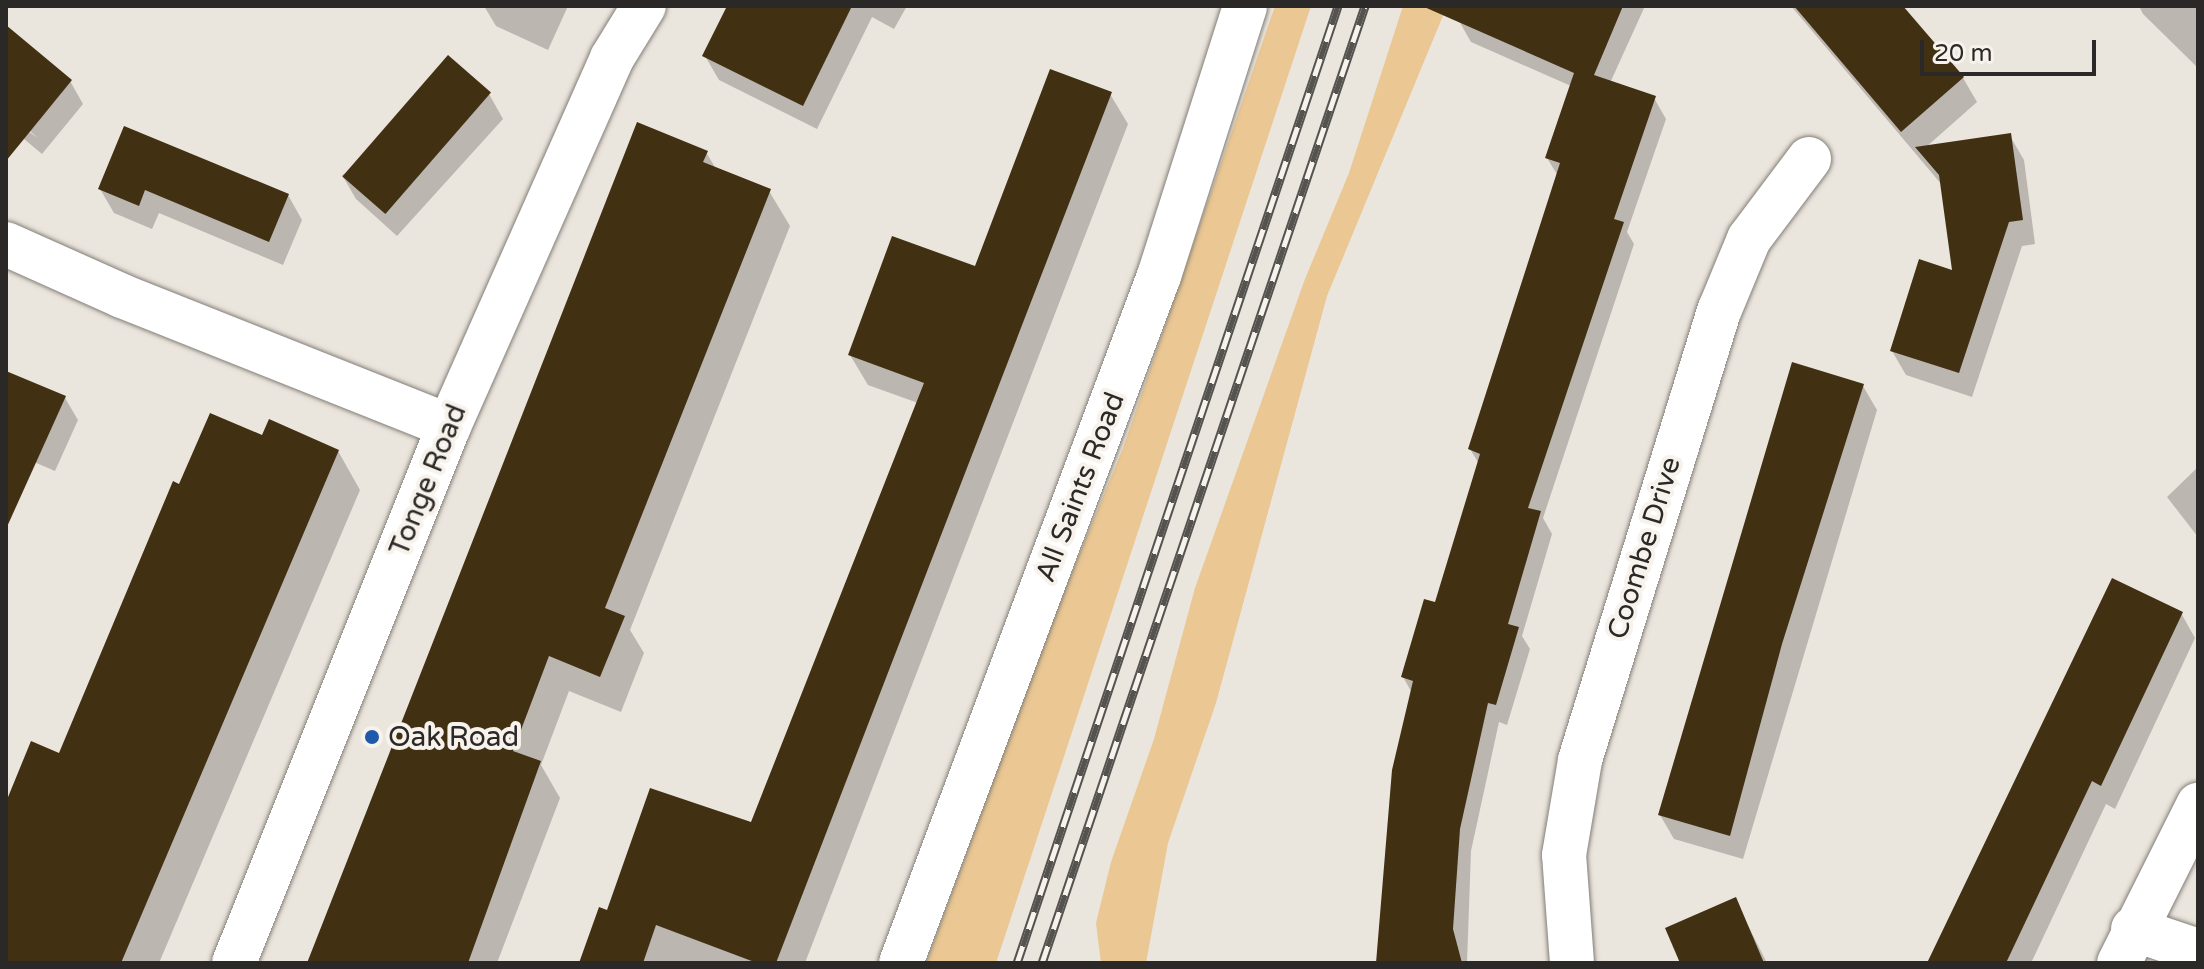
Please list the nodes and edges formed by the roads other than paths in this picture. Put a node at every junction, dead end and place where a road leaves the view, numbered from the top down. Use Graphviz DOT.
graph roads {
  1 [pos="644,6"];
  2 [pos="1245,6"];
  3 [pos="1809,159"];
  4 [pos="6,244"];
  5 [pos="449,426"];
  6 [pos="2198,805"];
  7 [pos="2126,946"];
  8 [pos="2198,951"];
  9 [pos="234,963"];
  10 [pos="901,963"];
  11 [pos="1572,963"];
  1 -- 5 [label="street, Tonge Road"];
  2 -- 10 [label="street, All Saints Road"];
  3 -- 11 [label="street, Coombe Drive"];
  4 -- 5 [label="street"];
  5 -- 9 [label="street, Tonge Road"];
  6 -- 7 [label="street"];
  7 -- 8 [label="street"];
}
